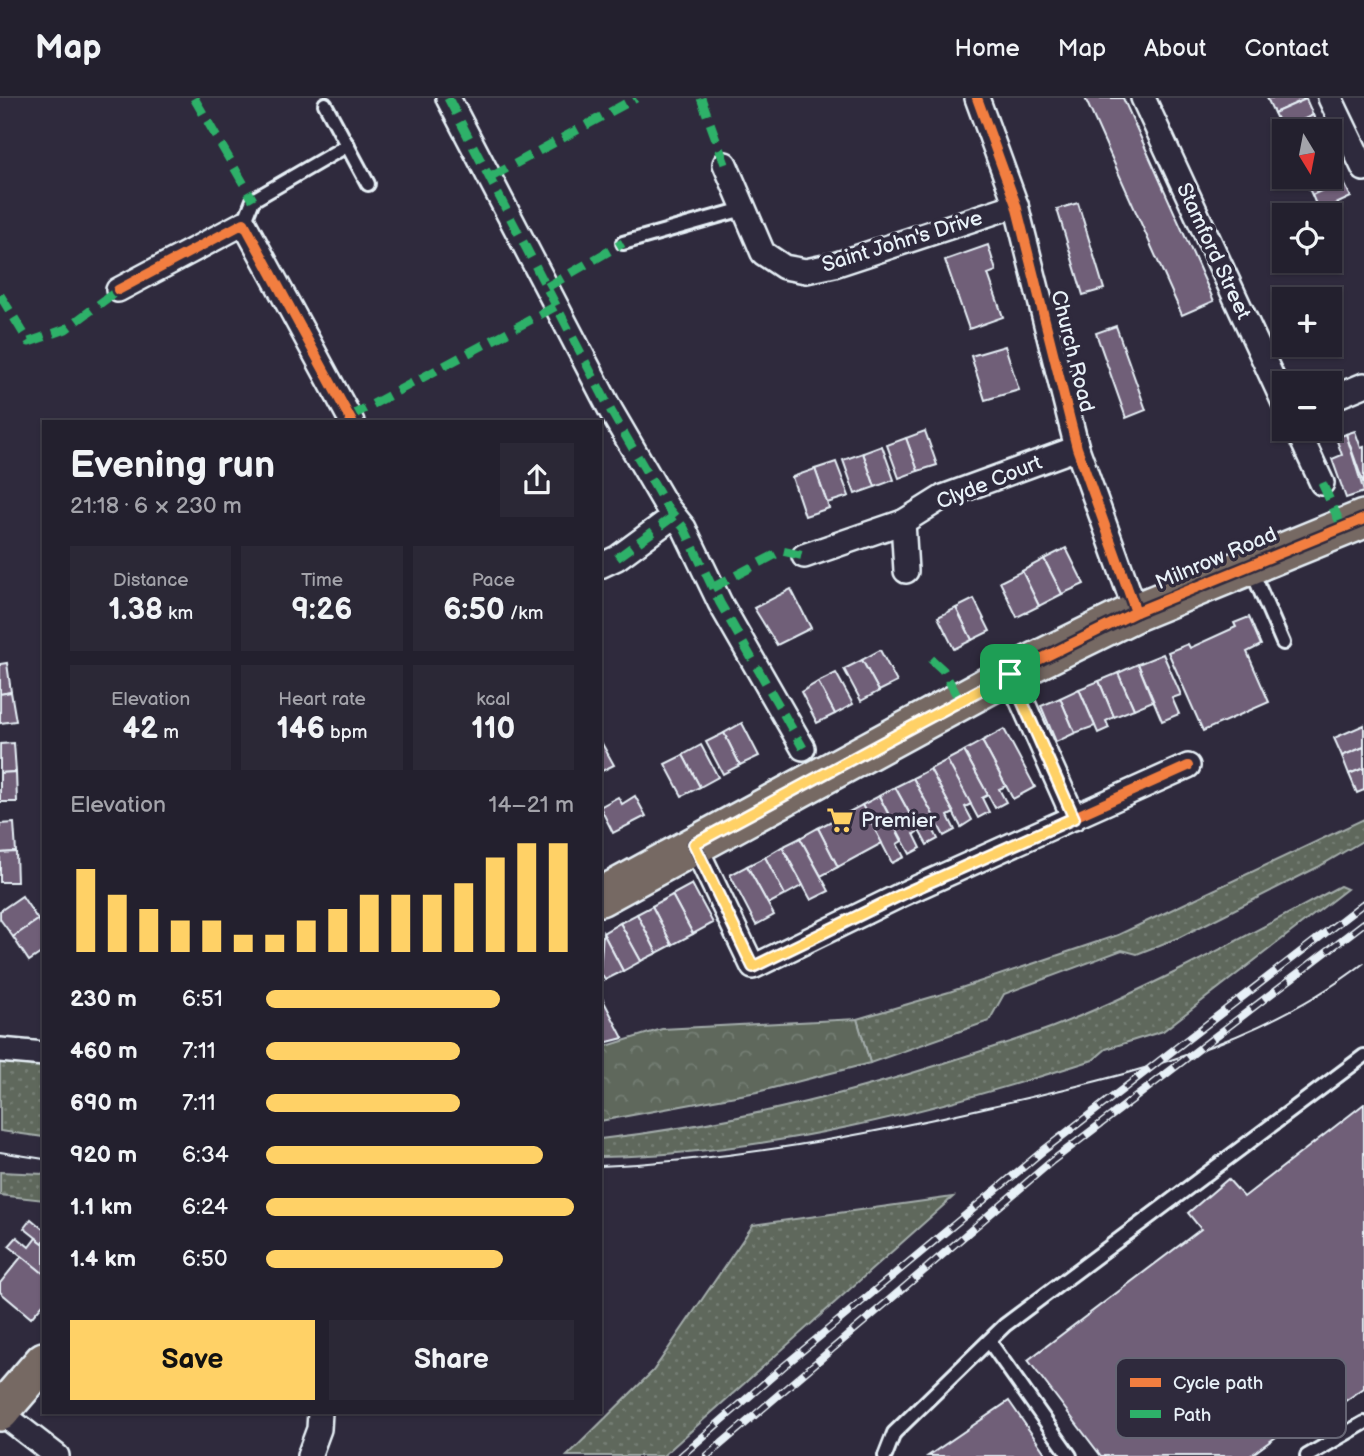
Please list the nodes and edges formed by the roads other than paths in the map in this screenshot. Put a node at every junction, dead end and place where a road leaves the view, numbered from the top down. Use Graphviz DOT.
graph roads {
  1 [pos="448,98"];
  2 [pos="977,98"];
  3 [pos="1143,98"];
  4 [pos="1330,98"];
  5 [pos="325,104"];
  6 [pos="348,145"];
  7 [pos="725,164"];
  8 [pos="1364,169"];
  9 [pos="368,184"];
  10 [pos="1016,205"];
  11 [pos="743,209"];
  12 [pos="244,223"];
  13 [pos="623,243"];
  14 [pos="118,290"];
  15 [pos="1272,377"];
  16 [pos="1364,385"];
  17 [pos="1342,395"];
  18 [pos="351,420"];
  19 [pos="1302,441"];
  20 [pos="1077,448"];
  21 [pos="1322,484"];
  22 [pos="674,516"];
  23 [pos="1364,519"];
  24 [pos="903,522"];
  25 [pos="804,556"];
  26 [pos="608,562"];
  27 [pos="1250,565"];
  28 [pos="906,570"];
  29 [pos="1136,612"];
  30 [pos="1283,643"];
  31 [pos="1010,674"];
  32 [pos="803,748"];
  33 [pos="1188,766"];
  34 [pos="1074,818"];
  35 [pos="694,844"];
  36 [pos="602,891"];
  37 [pos="0,1051"];
  38 [pos="42,1054"];
  39 [pos="1364,1056"];
  40 [pos="989,1341"];
  41 [pos="42,1363"];
  42 [pos="0,1412"];
  43 [pos="320,1414"];
  44 [pos="1364,1423"];
  45 [pos="1346,1433"];
  46 [pos="1338,1438"];
  47 [pos="57,1456"];
  48 [pos="309,1456"];
  49 [pos="885,1456"];
  50 [pos="1070,1456"];
  51 [pos="1307,1456"];
  1 -- 22 [label="street"];
  2 -- 10 [label="street, Church Road"];
  3 -- 15 [label="street, Stamford Street"];
  4 -- 8 [label="street"];
  5 -- 6 [label="lane"];
  6 -- 9 [label="lane"];
  6 -- 12 [label="lane"];
  7 -- 11 [label="street, Saint John's Drive"];
  10 -- 11 [label="street, Saint John's Drive"];
  10 -- 20 [label="street, Church Road"];
  11 -- 13 [label="lane"];
  12 -- 14 [label="street"];
  12 -- 18 [label="street"];
  16 -- 17 [label="street"];
  19 -- 21 [label="street"];
  20 -- 24 [label="street, Clyde Court"];
  20 -- 29 [label="street, Church Road"];
  22 -- 26 [label="street"];
  22 -- 32 [label="street"];
  23 -- 27 [label="main road, Milnrow Road"];
  24 -- 25 [label="street, Clyde Court"];
  24 -- 28 [label="street"];
  27 -- 29 [label="main road, Milnrow Road"];
  27 -- 30 [label="lane"];
  29 -- 31 [label="main road, Milnrow Road"];
  31 -- 34 [label="street"];
  31 -- 35 [label="main road, Milnrow Road"];
  33 -- 34 [label="street"];
  34 -- 35 [label="street"];
  35 -- 36 [label="main road, Milnrow Road"];
  37 -- 38 [label="street"];
  39 -- 40 [label="lane"];
  40 -- 49 [label="lane"];
  40 -- 50 [label="lane"];
  41 -- 42 [label="main road"];
  42 -- 47 [label="street"];
  43 -- 48 [label="street"];
  44 -- 45 [label="lane"];
  46 -- 51 [label="lane"];
}
